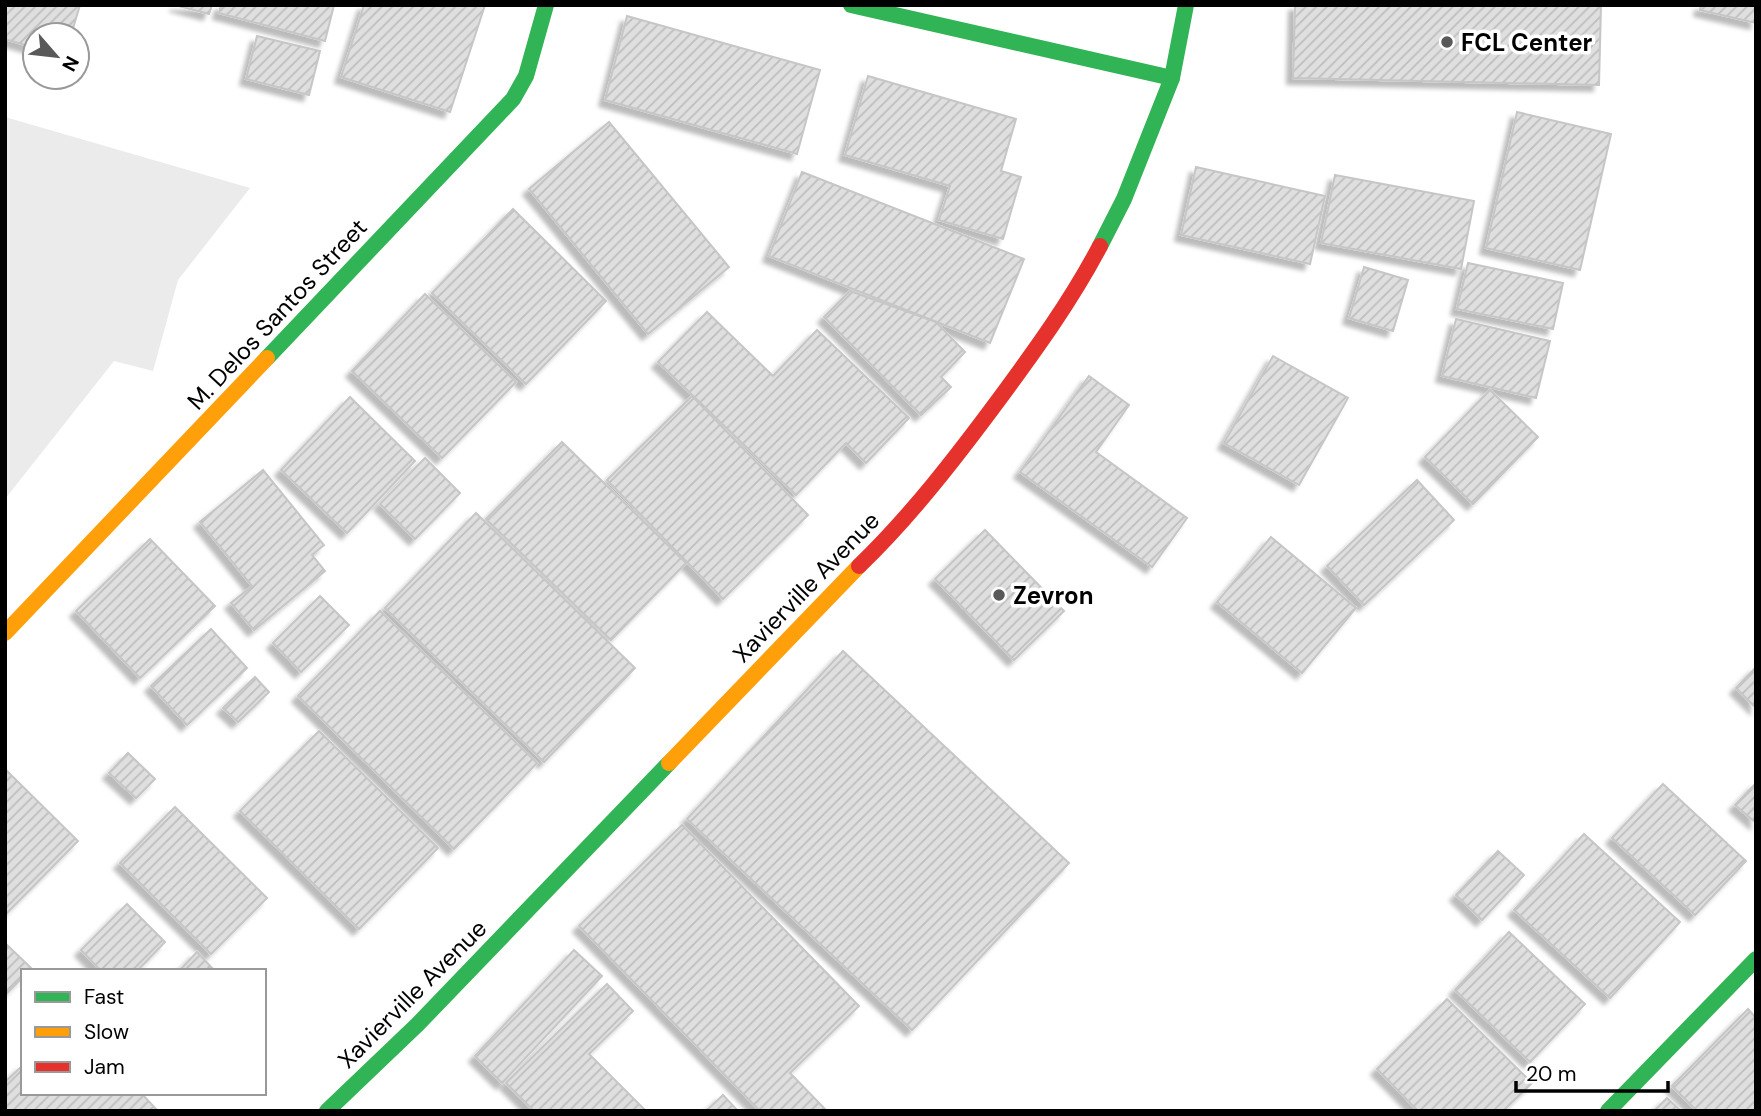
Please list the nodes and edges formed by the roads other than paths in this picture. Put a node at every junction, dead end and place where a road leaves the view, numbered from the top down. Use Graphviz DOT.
graph roads {
  1 [pos="546,5"];
  2 [pos="851,5"];
  3 [pos="1186,5"];
  4 [pos="1172,78"];
  5 [pos="5,633"];
  6 [pos="1756,958"];
  7 [pos="327,1111"];
  8 [pos="1608,1111"];
  1 -- 5 [label="main road, M. Delos Santos Street"];
  2 -- 4 [label="main road"];
  3 -- 4 [label="main road, Xavierville Avenue"];
  4 -- 7 [label="main road, Xavierville Avenue"];
  6 -- 8 [label="main road"];
}
